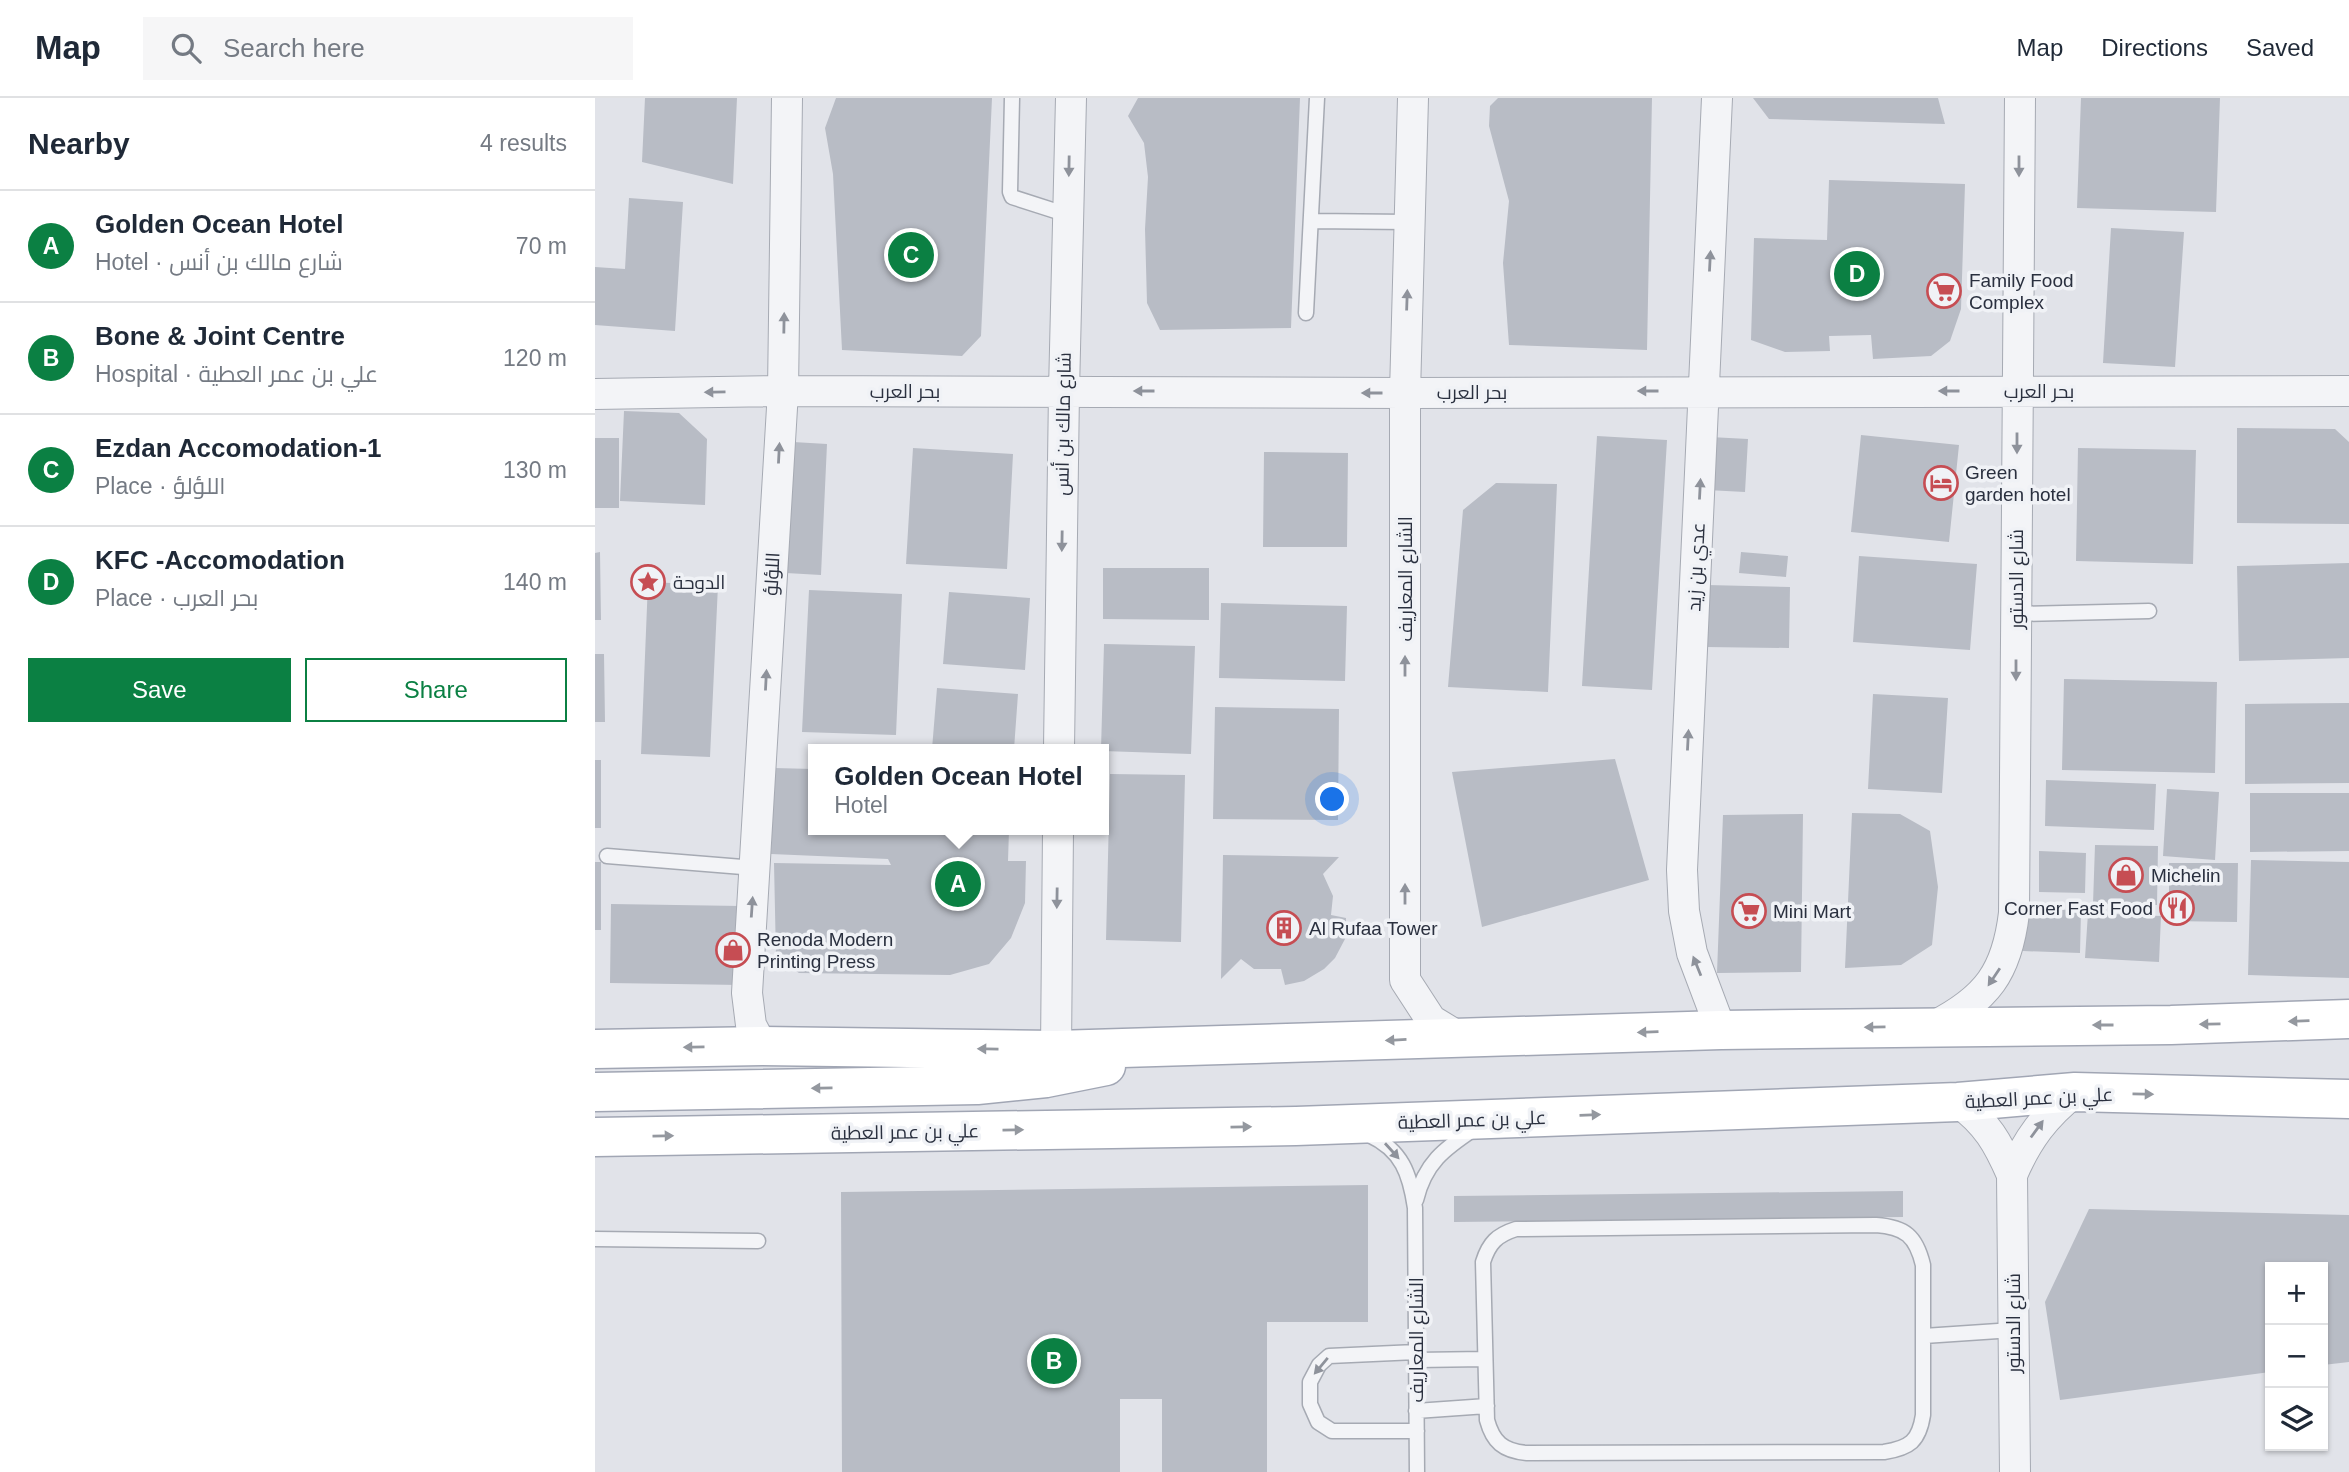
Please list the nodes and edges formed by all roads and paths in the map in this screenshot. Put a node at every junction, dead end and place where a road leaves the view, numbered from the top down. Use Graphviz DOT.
graph roads {
  1 [pos="787,98"];
  2 [pos="1013,98"];
  3 [pos="1071,98"];
  4 [pos="1317,98"];
  5 [pos="1413,98"];
  6 [pos="1717,98"];
  7 [pos="2019,98"];
  8 [pos="1068,215"];
  9 [pos="1311,221"];
  10 [pos="1409,222"];
  11 [pos="1306,313"];
  12 [pos="783,391"];
  13 [pos="1064,391"];
  14 [pos="1705,391"];
  15 [pos="2018,391"];
  16 [pos="2349,391"];
  17 [pos="1405,393"];
  18 [pos="595,394"];
  19 [pos="2149,611"];
  20 [pos="2016,614"];
  21 [pos="1059,744"];
  22 [pos="1058,835"];
  23 [pos="607,856"];
  24 [pos="755,867"];
  25 [pos="2349,1019"];
  26 [pos="1934,1026"];
  27 [pos="1721,1030"];
  28 [pos="1458,1037"];
  29 [pos="762,1046"];
  30 [pos="1166,1047"];
  31 [pos="595,1049"];
  32 [pos="1056,1050"];
  33 [pos="595,1092"];
  34 [pos="2074,1092"];
  35 [pos="2349,1099"];
  36 [pos="1958,1102"];
  37 [pos="1489,1119"];
  38 [pos="1337,1124"];
  39 [pos="595,1137"];
  40 [pos="2012,1175"];
  41 [pos="1415,1208"];
  42 [pos="595,1239"];
  43 [pos="758,1241"];
  44 [pos="2013,1330"];
  45 [pos="1924,1336"];
  46 [pos="1416,1356"];
  47 [pos="1485,1359"];
  48 [pos="1487,1406"];
  49 [pos="1416,1411"];
  50 [pos="1417,1431"];
  51 [pos="1417,1472"];
  52 [pos="2015,1472"];
  12 -- 1 [label="street, اللؤلؤ, one-way"];
  2 -- 8 [label="lane"];
  3 -- 8 [label="street, شارع مالك بن أنس, one-way"];
  4 -- 9 [label="lane"];
  5 -- 10 [label="street, الشارع المعاريف"];
  14 -- 6 [label="street, عدي بن زيد, one-way"];
  7 -- 15 [label="street, شارع الدستور, one-way"];
  8 -- 13 [label="street, شارع مالك بن أنس"];
  9 -- 10 [label="lane"];
  9 -- 11 [label="lane"];
  17 -- 10 [label="street, الشارع المعاريف, one-way"];
  12 -- 13 [label="street, بحر العرب"];
  12 -- 18 [label="street, بحر العرب, one-way"];
  24 -- 12 [label="street, اللؤلؤ, one-way"];
  17 -- 13 [label="street, بحر العرب, one-way"];
  13 -- 21 [label="street, شارع مالك بن أنس, one-way"];
  15 -- 14 [label="street, بحر العرب, one-way"];
  14 -- 17 [label="street, بحر العرب, one-way"];
  27 -- 14 [label="street, عدي بن زيد, one-way"];
  15 -- 16 [label="street, بحر العرب"];
  15 -- 20 [label="street, شارع الدستور, one-way"];
  28 -- 17 [label="street, الشارع المعاريف, one-way"];
  19 -- 20 [label="lane"];
  20 -- 26 [label="street, شارع الدستور, one-way"];
  22 -- 32 [label="street, one-way"];
  23 -- 24 [label="lane"];
  29 -- 24 [label="street, اللؤلؤ, one-way"];
  25 -- 26 [label="main road, one-way"];
  26 -- 27 [label="main road, one-way"];
  27 -- 28 [label="main road, one-way"];
  28 -- 30 [label="main road, one-way"];
  29 -- 31 [label="main road, one-way"];
  32 -- 29 [label="main road, one-way"];
  30 -- 32 [label="main road"];
  30 -- 33 [label="main road, one-way"];
  34 -- 35 [label="main road, علي بن عمر العطية, one-way"];
  34 -- 36 [label="main road, علي بن عمر العطية"];
  40 -- 34 [label="street, شارع الدستور, one-way"];
  37 -- 36 [label="main road, علي بن عمر العطية, one-way"];
  36 -- 40 [label="street, شارع الدستور"];
  37 -- 38 [label="main road, علي بن عمر العطية"];
  37 -- 41 [label="lane, الشارع المعاريف"];
  39 -- 38 [label="main road, علي بن عمر العطية, one-way"];
  38 -- 41 [label="lane, الشارع المعاريف, one-way"];
  40 -- 44 [label="street, شارع الدستور"];
  41 -- 46 [label="lane, الشارع المعاريف"];
  42 -- 43 [label="lane"];
  44 -- 45 [label="lane"];
  44 -- 52 [label="street, شارع الدستور"];
  45 -- 47 [label="lane"];
  45 -- 48 [label="lane"];
  46 -- 47 [label="lane"];
  46 -- 49 [label="lane, الشارع المعاريف"];
  46 -- 50 [label="lane, one-way"];
  47 -- 48 [label="lane"];
  48 -- 49 [label="lane"];
  49 -- 50 [label="lane, الشارع المعاريف"];
  50 -- 51 [label="lane, الشارع المعاريف"];
}
